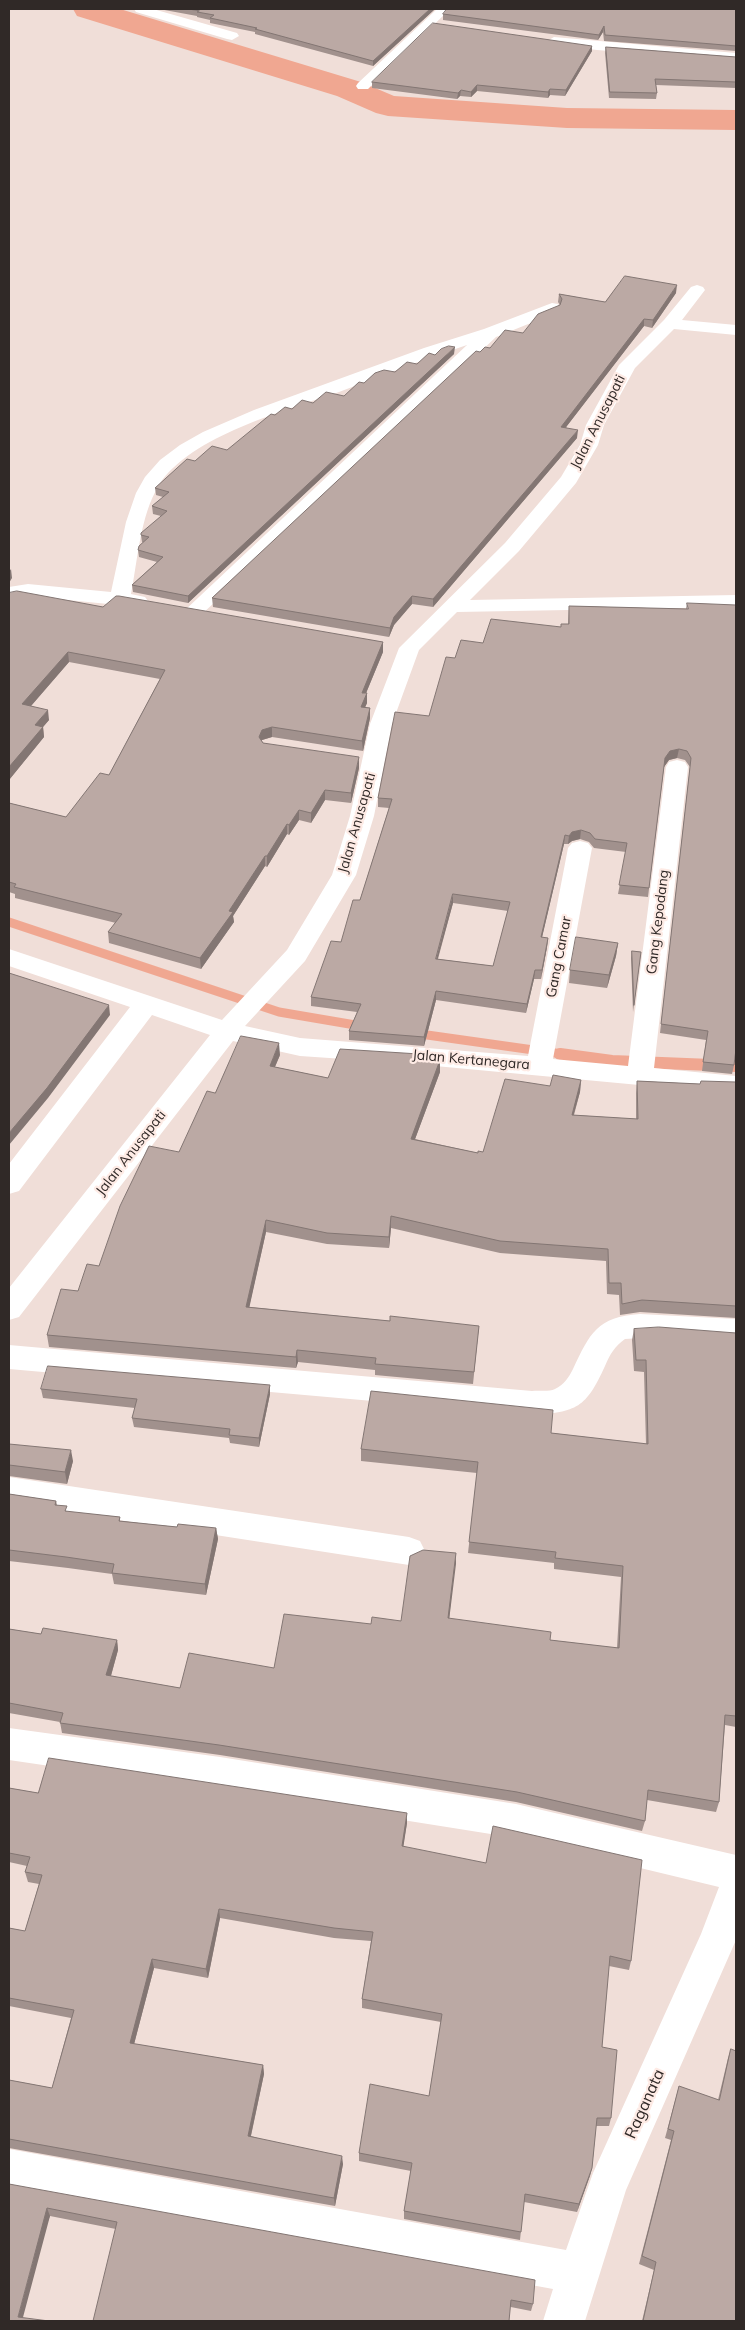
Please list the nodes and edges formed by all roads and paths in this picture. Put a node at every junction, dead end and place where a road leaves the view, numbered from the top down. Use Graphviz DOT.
graph roads {
  1 [pos="140,9"];
  2 [pos="444,9"];
  3 [pos="429,23"];
  4 [pos="448,26"];
  5 [pos="232,36"];
  6 [pos="537,38"];
  7 [pos="736,57"];
  8 [pos="363,86"];
  9 [pos="697,290"];
  10 [pos="552,308"];
  11 [pos="670,324"];
  12 [pos="736,330"];
  13 [pos="490,333"];
  14 [pos="9,596"];
  15 [pos="120,598"];
  16 [pos="736,601"];
  17 [pos="453,606"];
  18 [pos="677,767"];
  19 [pos="580,848"];
  20 [pos="9,957"];
  21 [pos="147,1003"];
  22 [pos="232,1024"];
  23 [pos="540,1058"];
  24 [pos="641,1066"];
  25 [pos="736,1084"];
  26 [pos="9,1184"];
  27 [pos="9,1309"];
  28 [pos="736,1331"];
  29 [pos="9,1357"];
  30 [pos="9,1490"];
  31 [pos="409,1550"];
  32 [pos="9,1744"];
  33 [pos="736,1873"];
  34 [pos="736,1890"];
  35 [pos="9,2169"];
  36 [pos="580,2273"];
  37 [pos="564,2321"];
  1 -- 5 [label="street"];
  2 -- 3 [label="street"];
  3 -- 4 [label="street"];
  3 -- 8 [label="street"];
  6 -- 7 [label="street"];
  9 -- 11 [label="street, Jalan Anusapati"];
  10 -- 13 [label="street"];
  11 -- 12 [label="street"];
  11 -- 17 [label="street, Jalan Anusapati"];
  13 -- 15 [label="street"];
  13 -- 15 [label="street"];
  14 -- 15 [label="street"];
  16 -- 17 [label="street"];
  17 -- 22 [label="street, Jalan Anusapati"];
  18 -- 24 [label="street, Gang Kepodang"];
  19 -- 23 [label="street, Gang Camar"];
  20 -- 21 [label="street, Jalan Kertanegara"];
  21 -- 22 [label="street, Jalan Kertanegara"];
  21 -- 26 [label="street"];
  22 -- 23 [label="street, Jalan Kertanegara"];
  22 -- 27 [label="street, Jalan Anusapati"];
  23 -- 24 [label="street, Jalan Kertanegara"];
  24 -- 25 [label="street, Jalan Kertanegara"];
  28 -- 29 [label="street"];
  30 -- 31 [label="street"];
  32 -- 33 [label="street"];
  34 -- 36 [label="street, Raganata"];
  35 -- 36 [label="street"];
  36 -- 37 [label="street, Raganata"];
}
